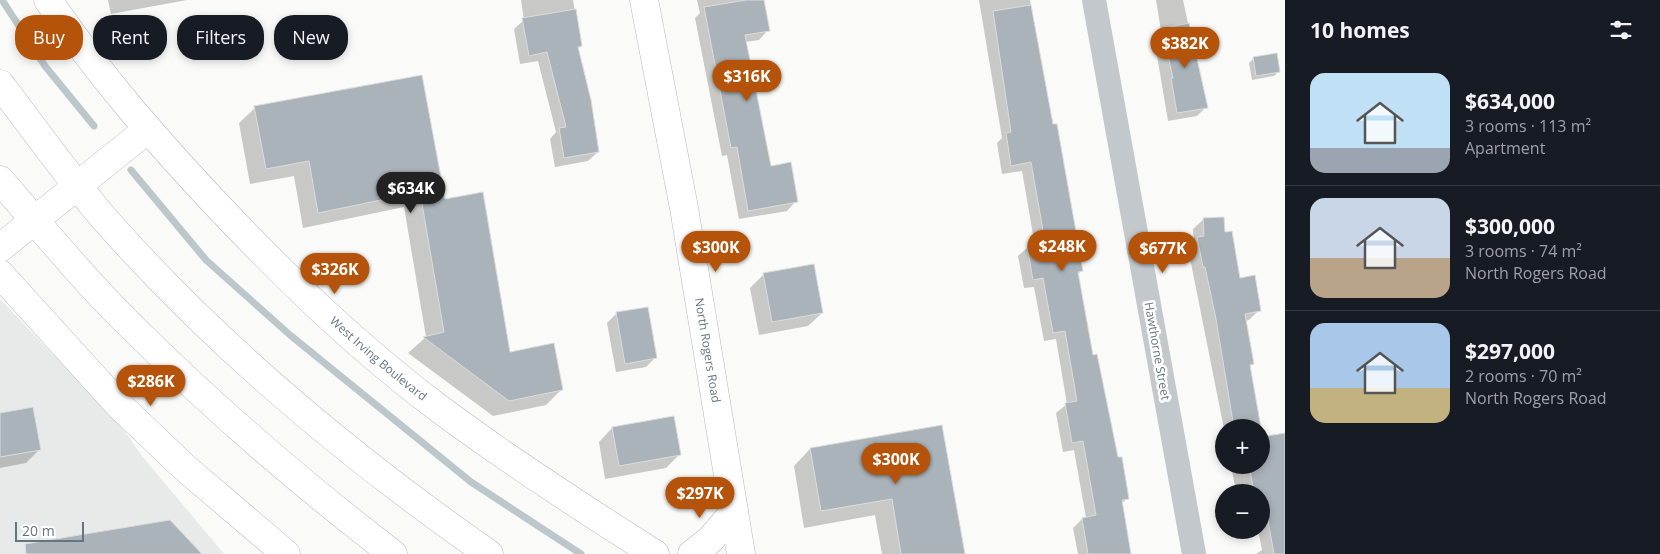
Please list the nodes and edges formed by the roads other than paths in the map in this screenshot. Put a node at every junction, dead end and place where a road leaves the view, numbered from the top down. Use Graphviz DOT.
graph roads {
  1 [pos="48,0"];
  2 [pos="644,0"];
  3 [pos="1094,0"];
  4 [pos="0,84"];
  5 [pos="148,129"];
  6 [pos="0,180"];
  7 [pos="77,186"];
  8 [pos="35,220"];
  9 [pos="0,248"];
  10 [pos="0,274"];
  11 [pos="734,512"];
  12 [pos="286,554"];
  13 [pos="393,554"];
  14 [pos="489,554"];
  15 [pos="655,554"];
  16 [pos="692,554"];
  17 [pos="741,554"];
  18 [pos="1194,554"];
  1 -- 5 [label="street, West Irving Boulevard"];
  2 -- 11 [label="street, North Rogers Road"];
  3 -- 18 [label="street, Hawthorne Street"];
  4 -- 7 [label="street"];
  5 -- 7 [label="street"];
  5 -- 15 [label="street, West Irving Boulevard"];
  6 -- 8 [label="street"];
  7 -- 8 [label="street"];
  7 -- 14 [label="street"];
  8 -- 9 [label="street"];
  8 -- 13 [label="street"];
  10 -- 12 [label="street"];
  11 -- 16 [label="street"];
  11 -- 17 [label="street, North Rogers Road"];
}
